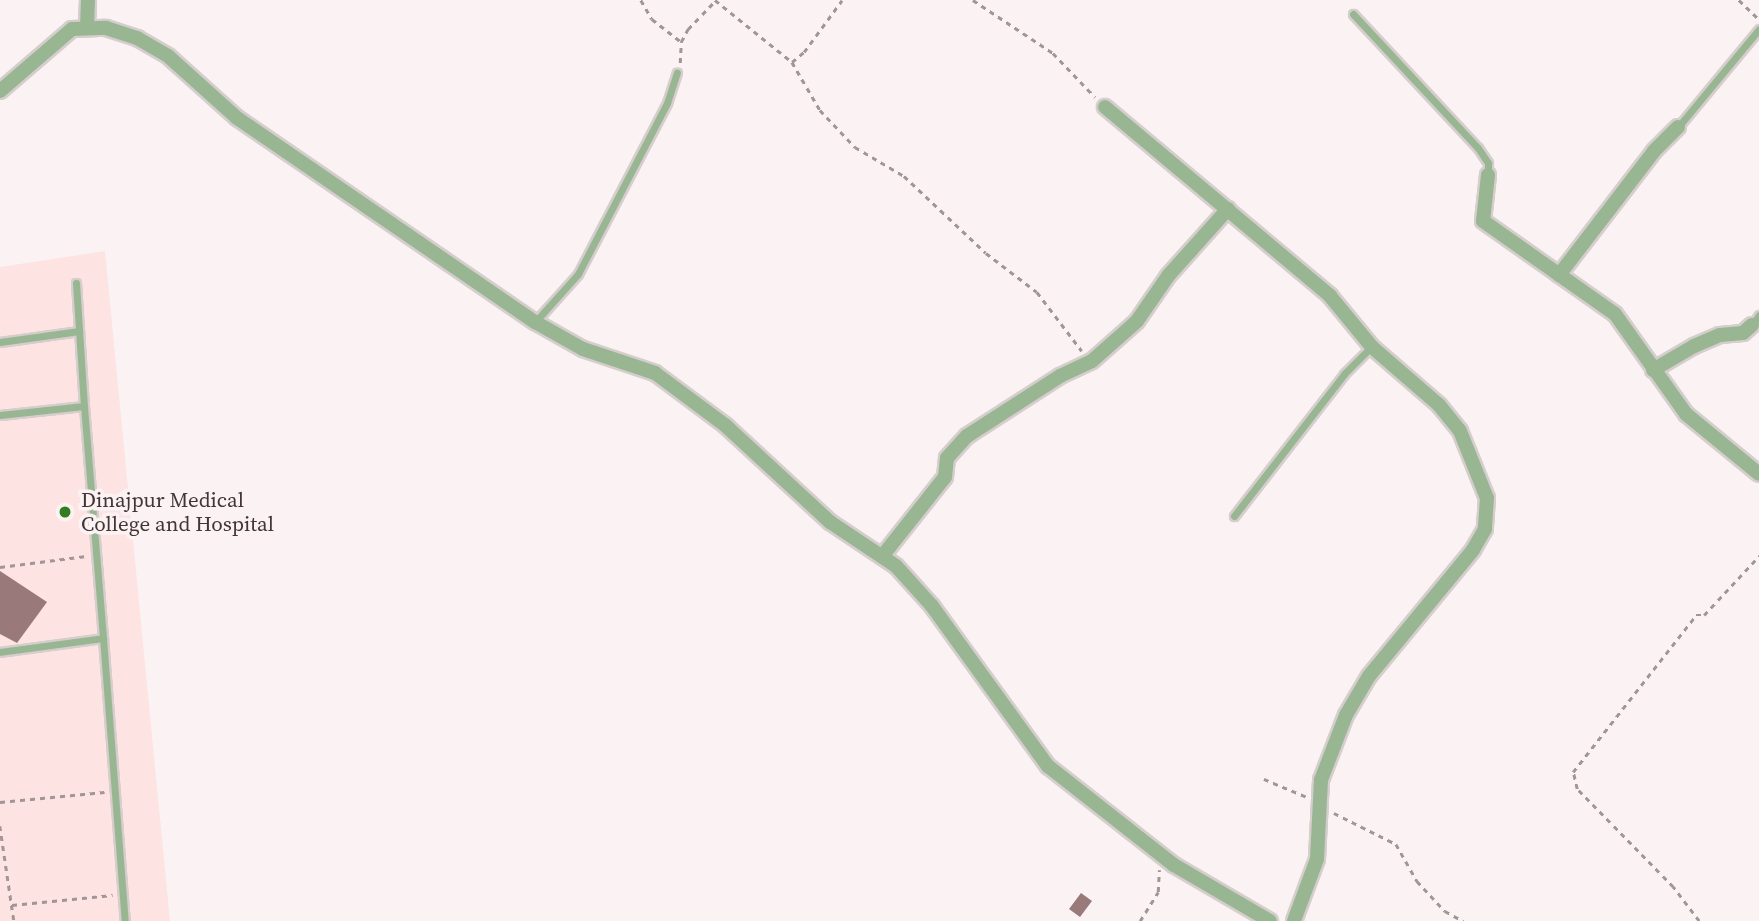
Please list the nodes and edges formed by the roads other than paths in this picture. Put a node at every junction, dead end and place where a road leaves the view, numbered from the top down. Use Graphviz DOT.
graph roads {
  1 [pos="89,0"];
  2 [pos="1353,14"];
  3 [pos="87,28"];
  4 [pos="1759,29"];
  5 [pos="677,73"];
  6 [pos="0,91"];
  7 [pos="1105,107"];
  8 [pos="1678,127"];
  9 [pos="1488,175"];
  10 [pos="1228,209"];
  11 [pos="1559,275"];
  12 [pos="76,283"];
  13 [pos="1756,320"];
  14 [pos="535,322"];
  15 [pos="79,331"];
  16 [pos="0,342"];
  17 [pos="1372,346"];
  18 [pos="1653,370"];
  19 [pos="84,406"];
  20 [pos="0,415"];
  21 [pos="1759,474"];
  22 [pos="1234,516"];
  23 [pos="884,554"];
  24 [pos="103,638"];
  25 [pos="0,652"];
  26 [pos="125,921"];
  27 [pos="1270,921"];
  28 [pos="1294,921"];
  1 -- 3 [label="street"];
  2 -- 9 [label="lane"];
  3 -- 6 [label="street"];
  3 -- 14 [label="street"];
  4 -- 8 [label="lane"];
  5 -- 14 [label="lane"];
  7 -- 10 [label="street"];
  8 -- 11 [label="street"];
  9 -- 11 [label="street"];
  10 -- 17 [label="street"];
  10 -- 23 [label="street"];
  11 -- 18 [label="street"];
  12 -- 15 [label="lane"];
  13 -- 18 [label="street"];
  14 -- 23 [label="street"];
  15 -- 16 [label="lane"];
  15 -- 19 [label="lane"];
  17 -- 22 [label="lane"];
  17 -- 28 [label="street"];
  18 -- 21 [label="street"];
  19 -- 20 [label="lane"];
  19 -- 24 [label="lane"];
  23 -- 27 [label="street"];
  24 -- 25 [label="lane"];
  24 -- 26 [label="lane"];
}
